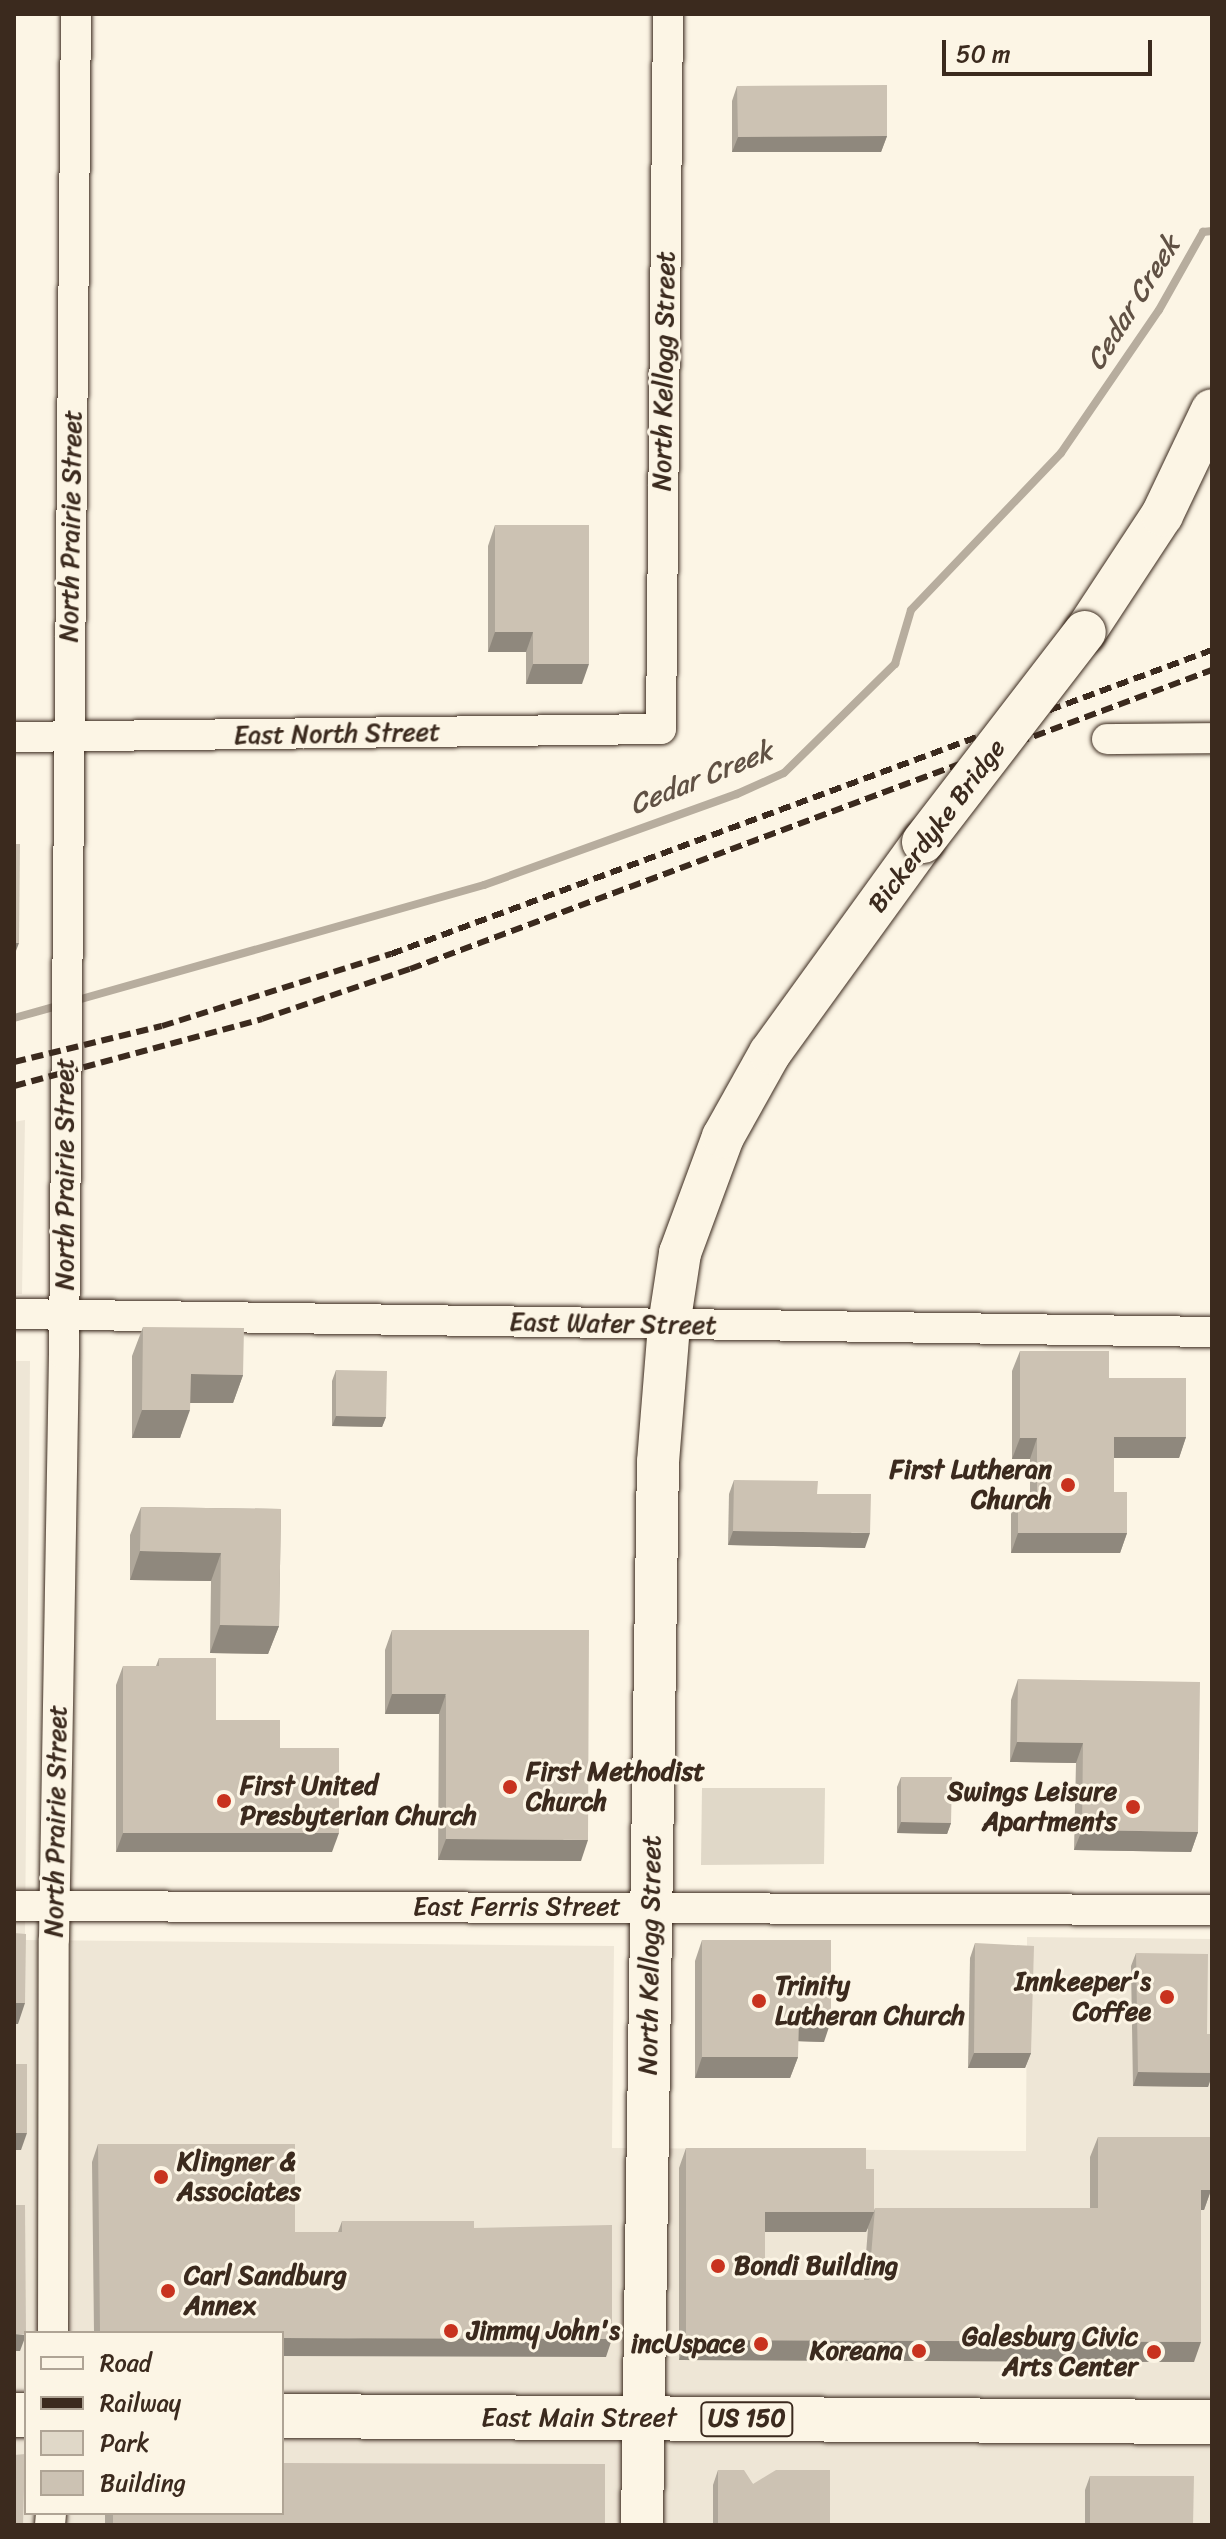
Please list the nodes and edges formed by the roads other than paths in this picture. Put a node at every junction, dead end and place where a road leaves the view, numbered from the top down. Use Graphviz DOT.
graph roads {
  1 [pos="76,14"];
  2 [pos="668,14"];
  3 [pos="1212,410"];
  4 [pos="661,729"];
  5 [pos="14,737"];
  6 [pos="69,738"];
  7 [pos="1212,738"];
  8 [pos="1107,739"];
  9 [pos="680,1253"];
  10 [pos="14,1314"];
  11 [pos="64,1314"];
  12 [pos="669,1325"];
  13 [pos="1212,1332"];
  14 [pos="14,1906"];
  15 [pos="54,1906"];
  16 [pos="651,1907"];
  17 [pos="1212,1910"];
  18 [pos="53,2331"];
  19 [pos="284,2416"];
  20 [pos="643,2418"];
  21 [pos="1212,2422"];
  22 [pos="642,2525"];
  1 -- 6 [label="street, North Prairie Street"];
  2 -- 4 [label="street, North Kellogg Street"];
  3 -- 9 [label="main road, Bickerdyke Bridge, bridge"];
  4 -- 6 [label="street, East North Street"];
  5 -- 6 [label="street, East North Street"];
  6 -- 11 [label="street, North Prairie Street"];
  7 -- 8 [label="street"];
  9 -- 12 [label="main road, North Kellogg Street"];
  10 -- 11 [label="street, East Water Street"];
  11 -- 12 [label="street, East Water Street"];
  11 -- 15 [label="street, North Prairie Street"];
  12 -- 13 [label="street, East Water Street"];
  12 -- 16 [label="main road, North Kellogg Street"];
  14 -- 15 [label="street, East Ferris Street"];
  15 -- 16 [label="street, East Ferris Street"];
  15 -- 18 [label="street, North Prairie Street"];
  16 -- 17 [label="street, East Ferris Street"];
  16 -- 20 [label="main road, North Kellogg Street"];
  19 -- 20 [label="main road, East Main Street / US 150"];
  20 -- 21 [label="main road, East Main Street / US 150"];
  20 -- 22 [label="main road, North Kellogg Street"];
}
